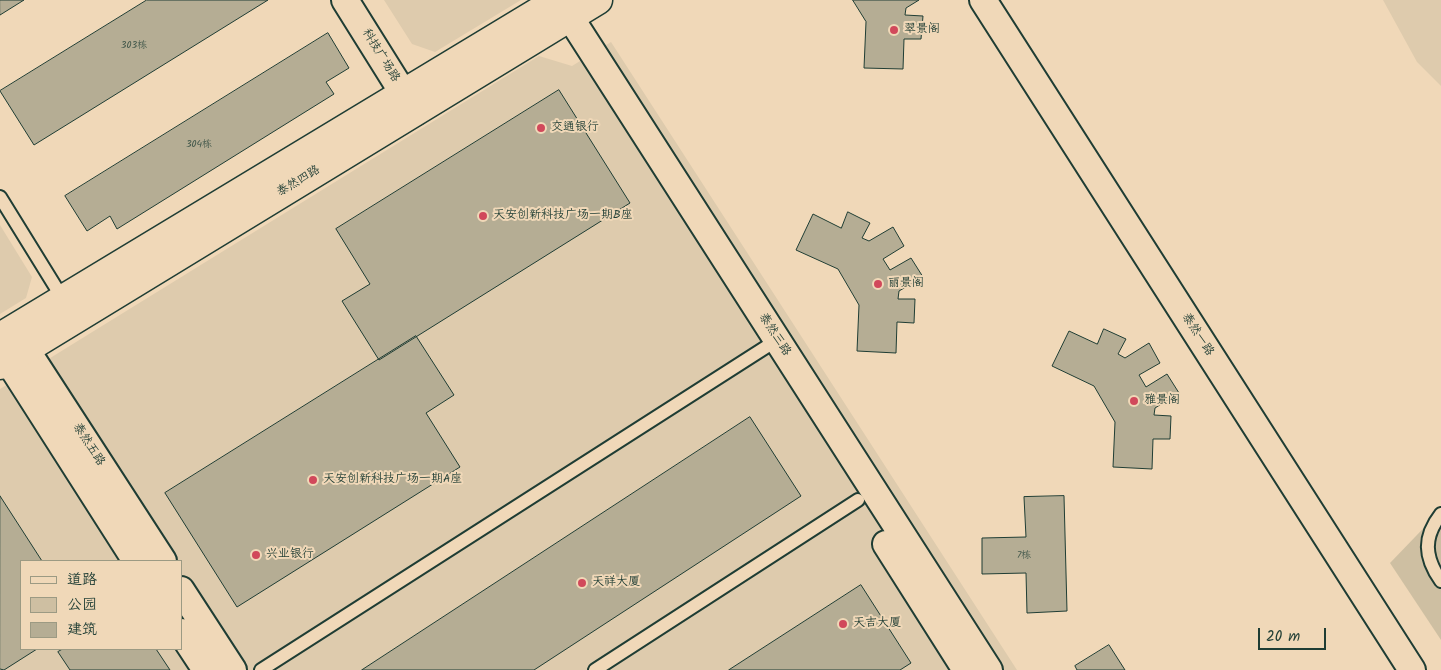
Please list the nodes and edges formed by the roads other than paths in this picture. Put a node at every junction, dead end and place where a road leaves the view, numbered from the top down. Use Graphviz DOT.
graph roads {
  1 [pos="345,0"];
  2 [pos="364,0"];
  3 [pos="598,0"];
  4 [pos="983,0"];
  5 [pos="557,10"];
  6 [pos="416,98"];
  7 [pos="0,197"];
  8 [pos="63,299"];
  9 [pos="770,345"];
  10 [pos="8,348"];
  11 [pos="858,500"];
  12 [pos="1441,514"];
  13 [pos="135,560"];
  14 [pos="161,560"];
  15 [pos="1441,580"];
  16 [pos="182,592"];
  17 [pos="182,634"];
  18 [pos="206,670"];
  19 [pos="232,670"];
  20 [pos="261,670"];
  21 [pos="595,670"];
  22 [pos="966,670"];
  23 [pos="988,670"];
  24 [pos="1412,670"];
  1 -- 6 [label="street, 科技广场路"];
  2 -- 6 [label="street, 科技广场路"];
  3 -- 5 [label="street, 泰然四路"];
  4 -- 24 [label="street, 泰然一路"];
  5 -- 6 [label="street, 泰然四路"];
  5 -- 9 [label="street, 泰然三路"];
  6 -- 8 [label="street, 泰然四路"];
  6 -- 10 [label="street, 泰然四路"];
  7 -- 8 [label="lane"];
  8 -- 10 [label="street, 泰然四路"];
  9 -- 11 [label="street, 泰然三路"];
  9 -- 20 [label="lane"];
  9 -- 23 [label="street, 泰然三路"];
  10 -- 13 [label="street, 泰然五路"];
  10 -- 14 [label="street, 泰然五路"];
  11 -- 21 [label="lane"];
  11 -- 22 [label="street, 泰然三路"];
  12 -- 15 [label="lane"];
  16 -- 19 [label="street"];
  17 -- 18 [label="street"];
}
